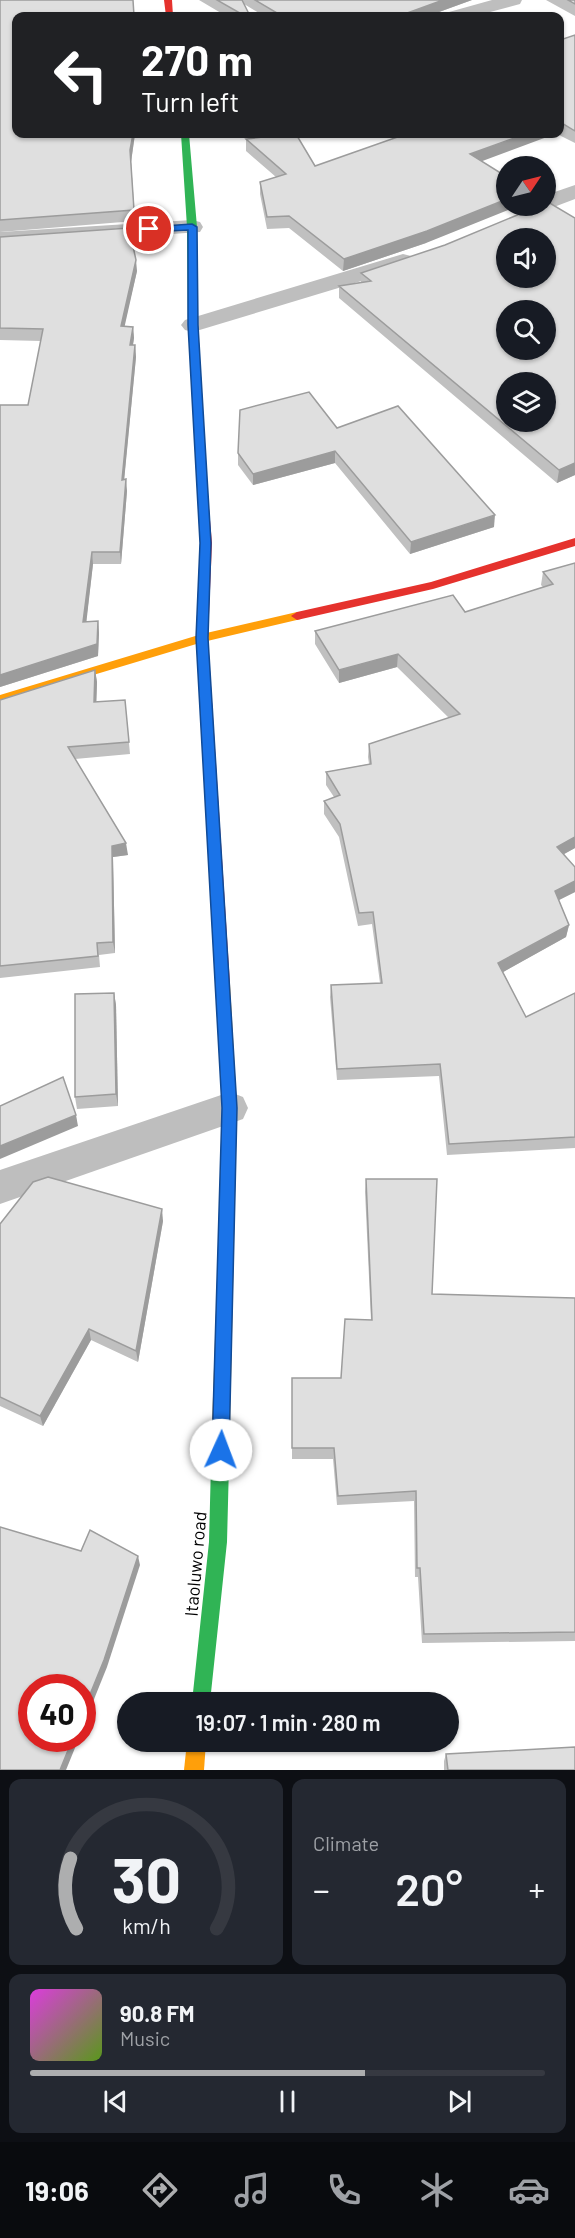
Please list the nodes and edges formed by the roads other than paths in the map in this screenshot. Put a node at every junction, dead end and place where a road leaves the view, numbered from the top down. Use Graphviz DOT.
graph roads {
  1 [pos="513,0"];
  2 [pos="470,12"];
  3 [pos="185,138"];
  4 [pos="575,191"];
  5 [pos="556,199"];
  6 [pos="192,227"];
  7 [pos="0,238"];
  8 [pos="423,254"];
  9 [pos="193,325"];
  10 [pos="575,542"];
  11 [pos="202,638"];
  12 [pos="0,699"];
  13 [pos="230,1108"];
  14 [pos="0,1187"];
  15 [pos="202,1692"];
  16 [pos="196,1752"];
  17 [pos="194,1770"];
  1 -- 2 [label="street"];
  3 -- 6 [label="street, Itaoluwo road"];
  4 -- 5 [label="street"];
  6 -- 7 [label="street"];
  6 -- 9 [label="street, Itaoluwo road"];
  8 -- 9 [label="street"];
  9 -- 11 [label="street, Itaoluwo road"];
  10 -- 11 [label="street"];
  11 -- 12 [label="street"];
  11 -- 13 [label="street, Itaoluwo road"];
  13 -- 14 [label="street"];
  13 -- 15 [label="street, Itaoluwo road"];
  16 -- 17 [label="street"];
}
